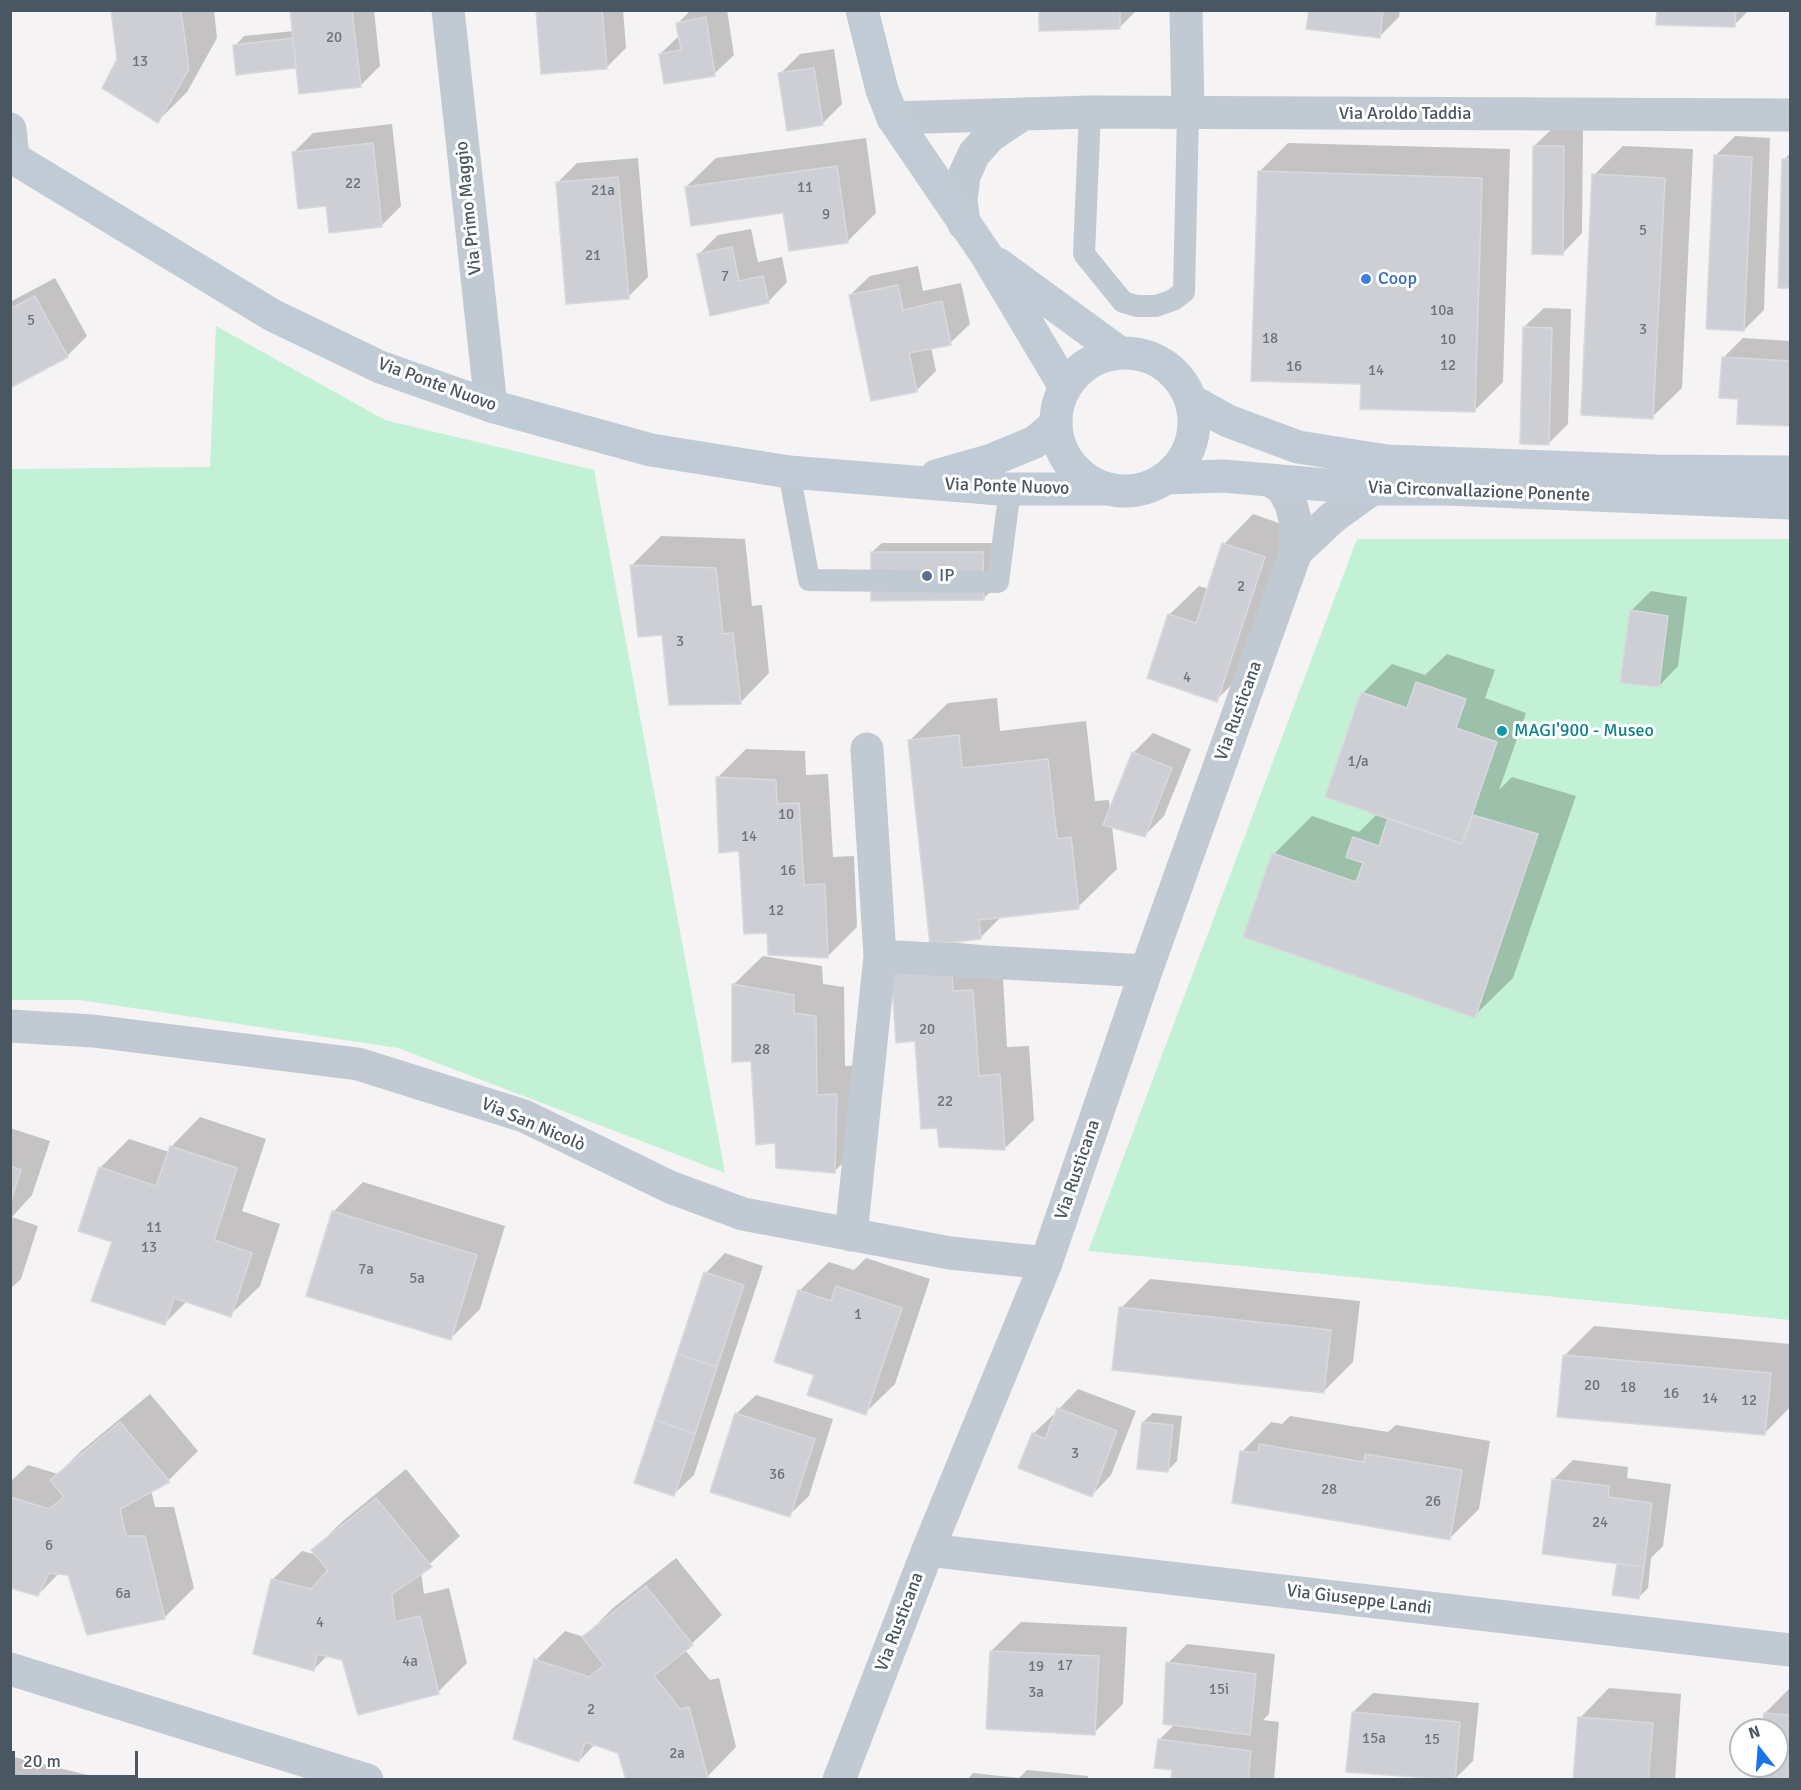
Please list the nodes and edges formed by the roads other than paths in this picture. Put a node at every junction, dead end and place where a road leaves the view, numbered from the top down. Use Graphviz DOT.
graph roads {
  1 [pos="448,10"];
  2 [pos="862,10"];
  3 [pos="1186,10"];
  4 [pos="1090,112"];
  5 [pos="1188,114"];
  6 [pos="1791,115"];
  7 [pos="1020,116"];
  8 [pos="893,118"];
  9 [pos="11,147"];
  10 [pos="964,224"];
  11 [pos="987,256"];
  12 [pos="1119,353"];
  13 [pos="1065,387"];
  14 [pos="1192,401"];
  15 [pos="491,406"];
  16 [pos="1055,425"];
  17 [pos="789,472"];
  18 [pos="1791,472"];
  19 [pos="1168,478"];
  20 [pos="1273,482"];
  21 [pos="911,483"];
  22 [pos="1011,489"];
  23 [pos="1103,489"];
  24 [pos="1372,489"];
  25 [pos="1791,503"];
  26 [pos="1296,552"];
  27 [pos="867,749"];
  28 [pos="880,956"];
  29 [pos="1146,971"];
  30 [pos="10,1026"];
  31 [pos="851,1235"];
  32 [pos="1046,1263"];
  33 [pos="928,1550"];
  34 [pos="1791,1650"];
  35 [pos="10,1669"];
  36 [pos="367,1779"];
  37 [pos="839,1779"];
  1 -- 15 [label="street, Via Primo Maggio"];
  2 -- 8 [label="main road"];
  3 -- 5 [label="street"];
  4 -- 5 [label="street, Via Aroldo Taddia"];
  4 -- 5 [label="lane"];
  4 -- 7 [label="street, Via Aroldo Taddia"];
  5 -- 6 [label="street, Via Aroldo Taddia"];
  7 -- 8 [label="street, Via Aroldo Taddia"];
  7 -- 10 [label="street"];
  8 -- 10 [label="main road"];
  9 -- 15 [label="main road, Via Ponte Nuovo"];
  10 -- 11 [label="main road"];
  11 -- 12 [label="main road"];
  11 -- 13 [label="main road"];
  12 -- 13 [label="main road"];
  12 -- 14 [label="main road"];
  13 -- 16 [label="main road"];
  14 -- 18 [label="main road, Via Circonvallazione Ponente"];
  14 -- 19 [label="main road"];
  15 -- 17 [label="main road, Via Ponte Nuovo"];
  16 -- 21 [label="main road, Via Ponte Nuovo"];
  16 -- 23 [label="main road"];
  17 -- 21 [label="main road, Via Ponte Nuovo"];
  17 -- 22 [label="lane"];
  19 -- 20 [label="main road, Via Circonvallazione Ponente"];
  19 -- 23 [label="main road"];
  20 -- 24 [label="main road, Via Circonvallazione Ponente"];
  20 -- 26 [label="street, Via Rusticana"];
  21 -- 22 [label="main road, Via Ponte Nuovo"];
  22 -- 23 [label="main road, Via Ponte Nuovo"];
  24 -- 25 [label="main road, Via Circonvallazione Ponente"];
  24 -- 26 [label="street, Via Rusticana"];
  26 -- 29 [label="street, Via Rusticana"];
  27 -- 28 [label="street"];
  28 -- 29 [label="street"];
  28 -- 31 [label="street"];
  29 -- 32 [label="street, Via Rusticana"];
  30 -- 31 [label="street, Via San Nicolò"];
  31 -- 32 [label="street, Via San Nicolò"];
  32 -- 33 [label="street, Via Rusticana"];
  33 -- 34 [label="street, Via Giuseppe Landi"];
  33 -- 37 [label="street, Via Rusticana"];
  35 -- 36 [label="street"];
}
